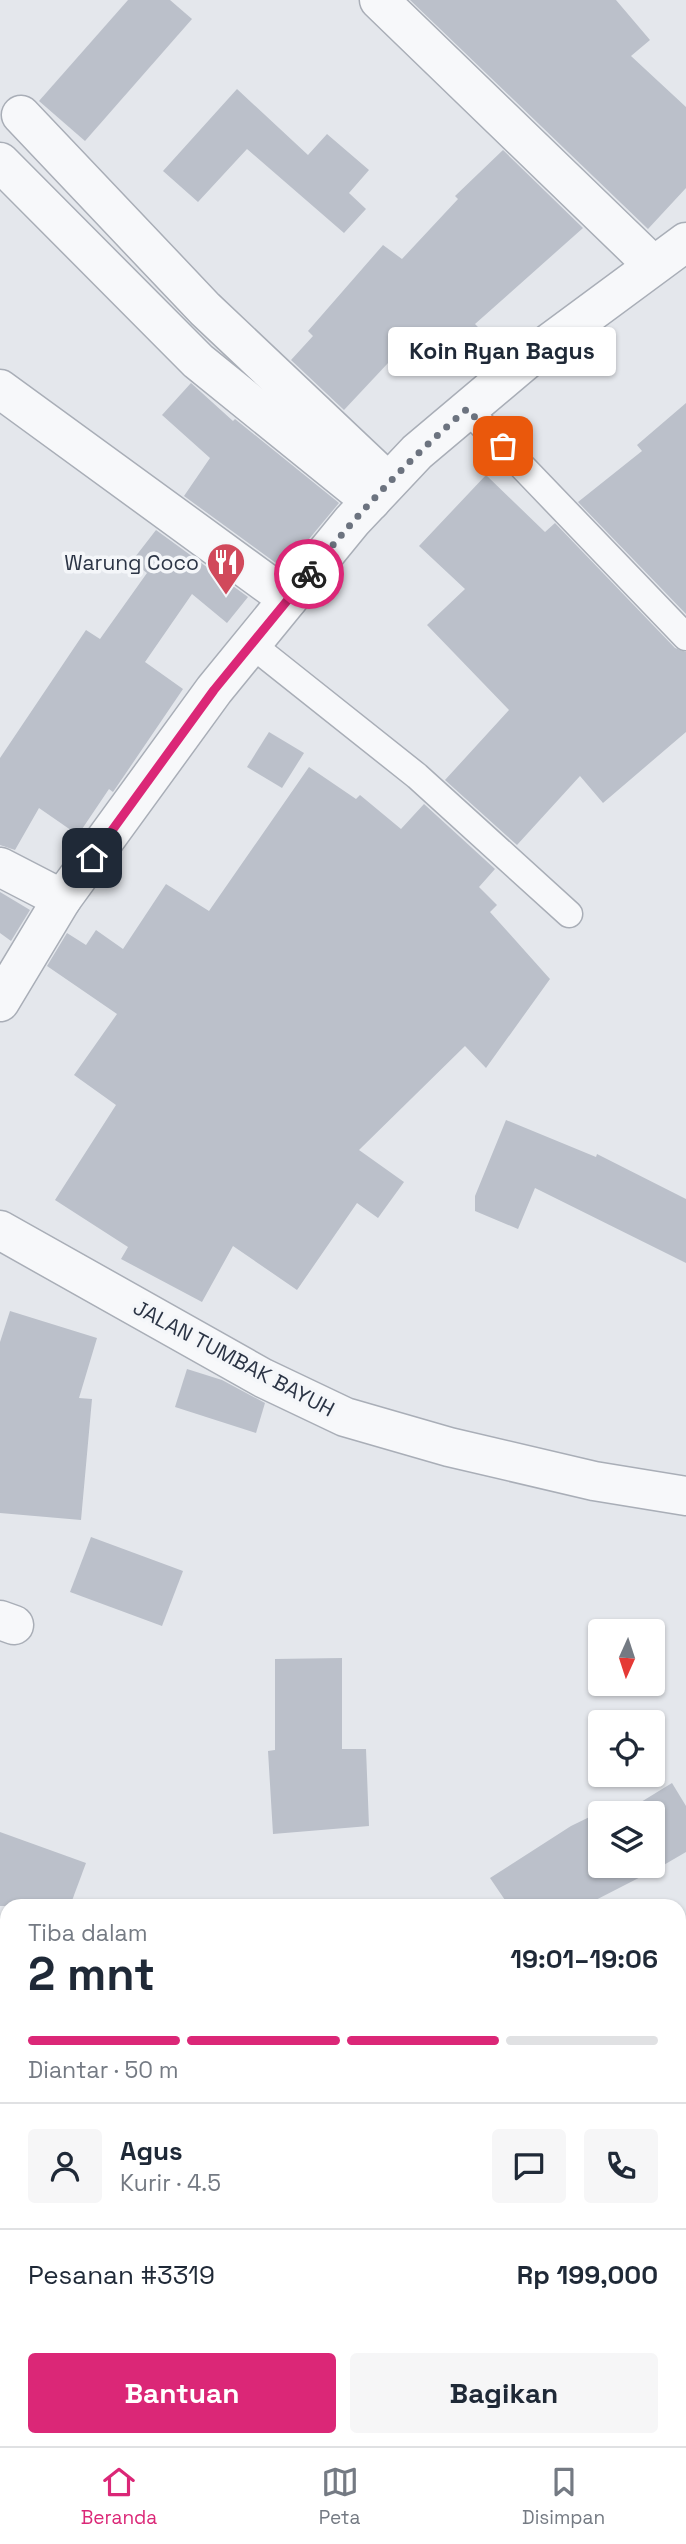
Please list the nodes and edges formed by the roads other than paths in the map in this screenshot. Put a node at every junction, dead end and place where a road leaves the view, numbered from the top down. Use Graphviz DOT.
graph roads {
  1 [pos="379,0"];
  2 [pos="21,115"];
  3 [pos="0,162"];
  4 [pos="686,242"];
  5 [pos="653,265"];
  6 [pos="0,389"];
  7 [pos="467,409"];
  8 [pos="379,491"];
  9 [pos="288,599"];
  10 [pos="686,638"];
  11 [pos="251,644"];
  12 [pos="0,867"];
  13 [pos="62,899"];
  14 [pos="569,914"];
  15 [pos="0,1002"];
  16 [pos="0,1230"];
  17 [pos="686,1496"];
  1 -- 5 [label="street"];
  2 -- 8 [label="street"];
  3 -- 8 [label="street"];
  4 -- 5 [label="street"];
  5 -- 7 [label="street"];
  6 -- 9 [label="street"];
  7 -- 8 [label="street"];
  7 -- 10 [label="lane"];
  8 -- 9 [label="street"];
  9 -- 11 [label="street"];
  11 -- 13 [label="street"];
  11 -- 14 [label="lane"];
  12 -- 13 [label="street"];
  13 -- 15 [label="street"];
  16 -- 17 [label="street, JALAN TUMBAK BAYUH"];
}
